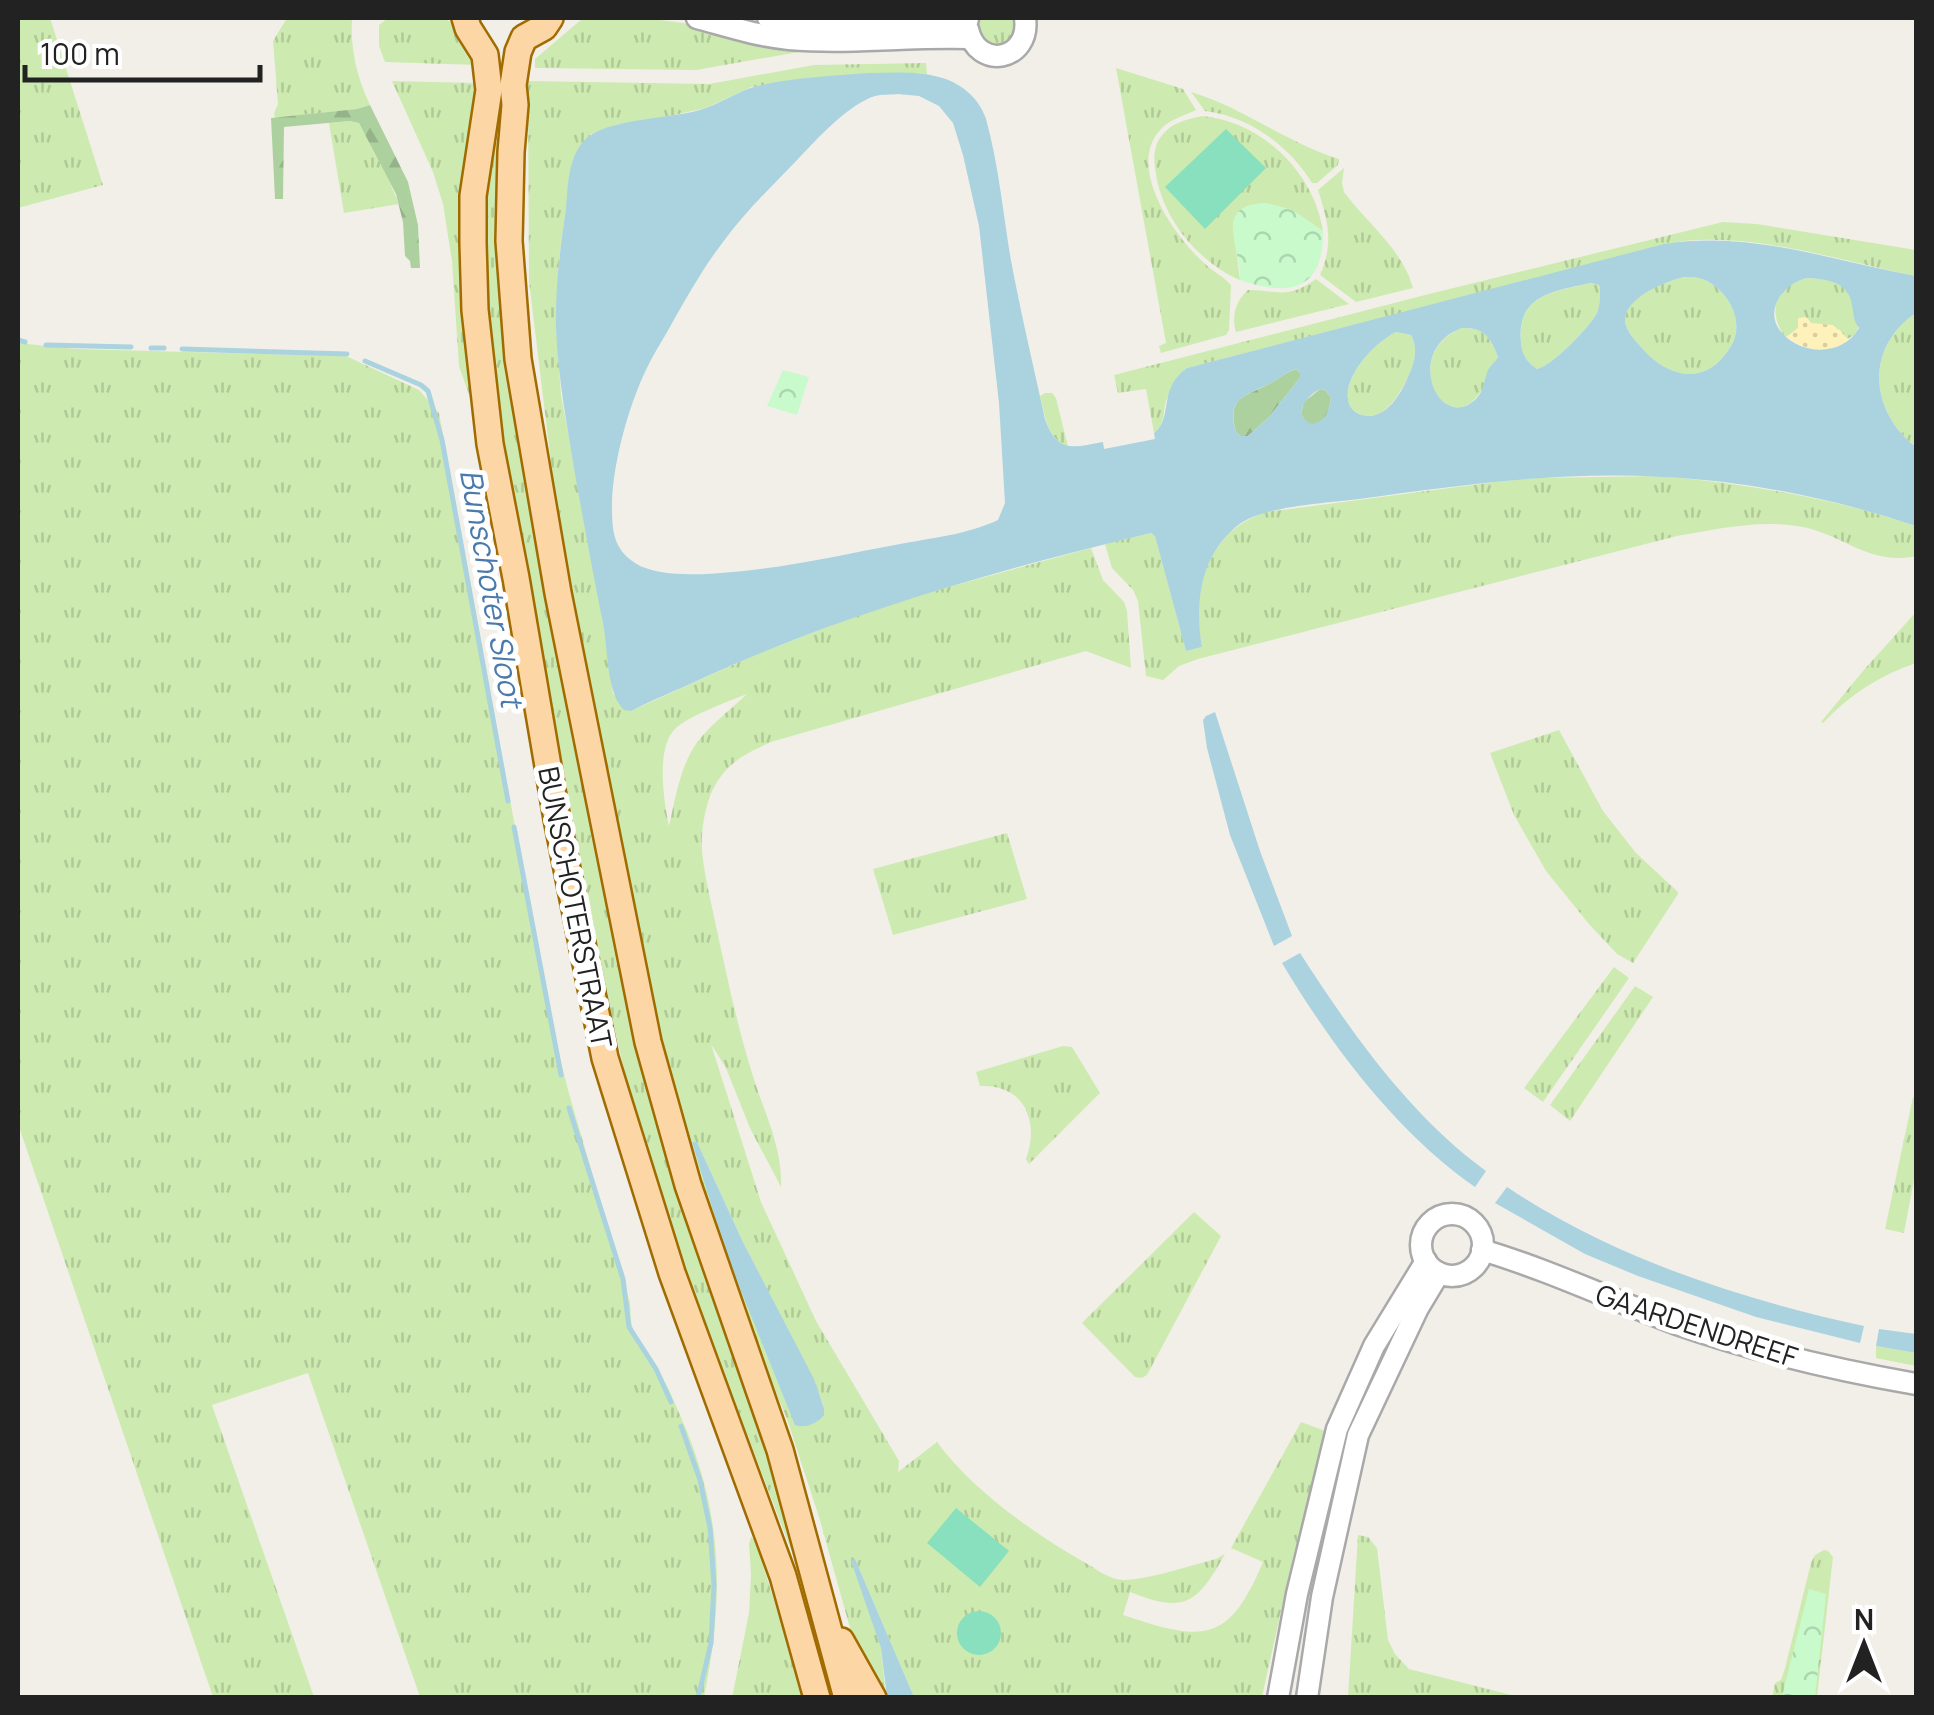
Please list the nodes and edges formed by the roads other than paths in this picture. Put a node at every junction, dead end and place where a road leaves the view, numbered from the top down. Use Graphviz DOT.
graph roads {
  1 [pos="473,18"];
  2 [pos="550,18"];
  3 [pos="563,18"];
  4 [pos="697,18"];
  5 [pos="768,18"];
  6 [pos="1024,18"];
  7 [pos="969,25"];
  8 [pos="507,45"];
  9 [pos="1482,1250"];
  10 [pos="1432,1267"];
  11 [pos="1916,1384"];
  12 [pos="821,1605"];
  13 [pos="817,1698"];
  14 [pos="847,1698"];
  15 [pos="874,1698"];
  16 [pos="1278,1698"];
  17 [pos="1307,1698"];
  1 -- 8 [label="main road"];
  2 -- 8 [label="main road"];
  3 -- 8 [label="main road"];
  4 -- 7 [label="street"];
  5 -- 7 [label="street"];
  6 -- 7 [label="street"];
  8 -- 12 [label="main road, BUNSCHOTERSTRAAT"];
  8 -- 13 [label="main road, BUNSCHOTERSTRAAT"];
  9 -- 10 [label="street"];
  9 -- 10 [label="street"];
  9 -- 11 [label="street, GAARDENDREEF"];
  10 -- 16 [label="street"];
  10 -- 17 [label="street"];
  12 -- 14 [label="main road, BUNSCHOTERSTRAAT"];
  12 -- 15 [label="main road"];
}
